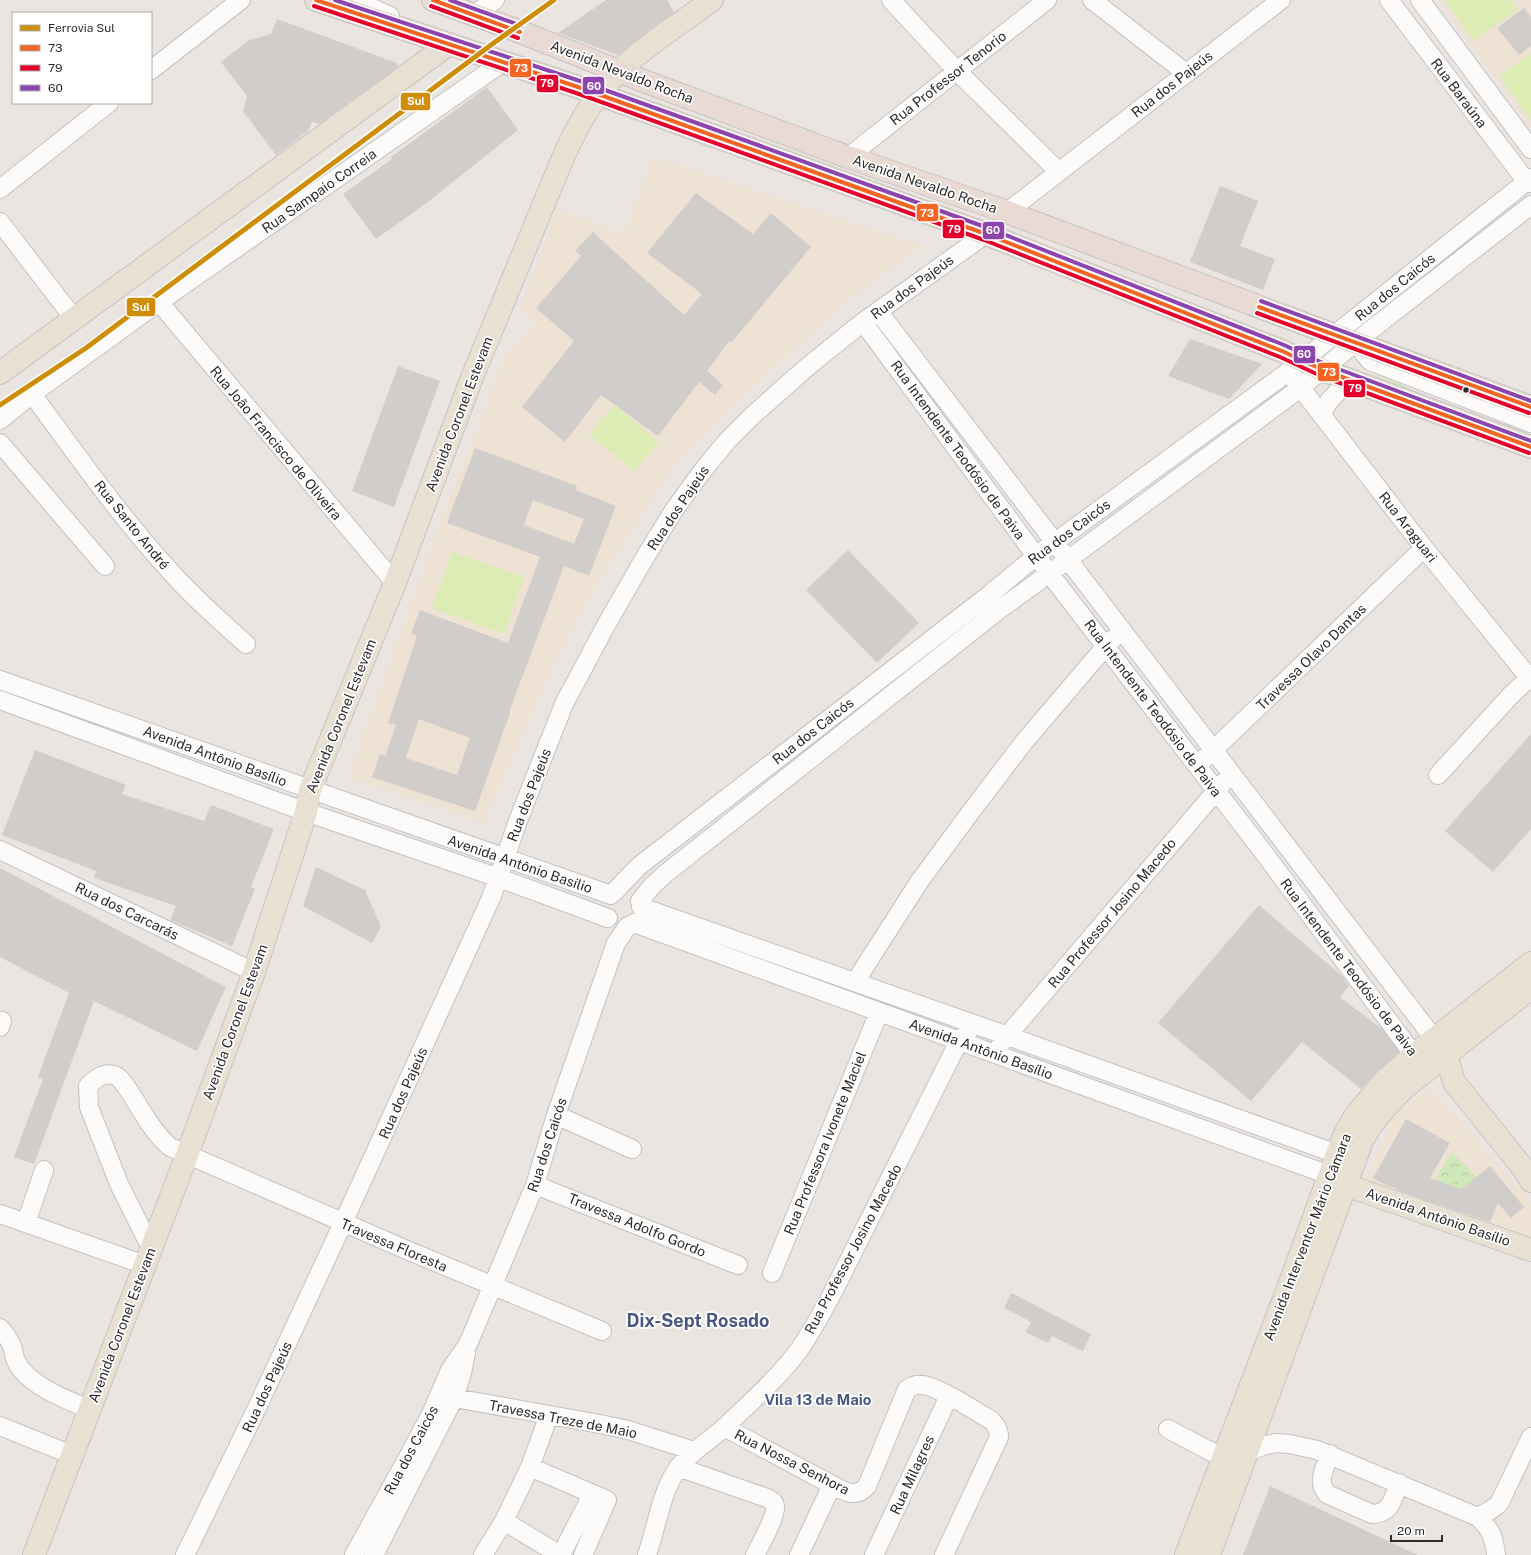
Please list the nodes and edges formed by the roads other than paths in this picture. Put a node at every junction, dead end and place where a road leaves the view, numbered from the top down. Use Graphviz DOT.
graph roads {
  1 [pos="241,0"];
  2 [pos="316,0"];
  3 [pos="354,0"];
  4 [pos="433,0"];
  5 [pos="496,0"];
  6 [pos="712,0"];
  7 [pos="891,0"];
  8 [pos="1047,0"];
  9 [pos="1092,0"];
  10 [pos="1281,0"];
  11 [pos="1389,0"];
  12 [pos="1420,0"];
  13 [pos="473,15"];
  14 [pos="429,37"];
  15 [pos="449,44"];
  16 [pos="503,62"];
  17 [pos="152,69"];
  18 [pos="957,71"];
  19 [pos="619,72"];
  20 [pos="1186,73"];
  21 [pos="599,95"];
  22 [pos="108,104"];
  23 [pos="1531,149"];
  24 [pos="848,157"];
  25 [pos="1059,172"];
  26 [pos="1530,181"];
  27 [pos="0,188"];
  28 [pos="1531,205"];
  29 [pos="1007,212"];
  30 [pos="0,222"];
  31 [pos="986,234"];
  32 [pos="159,302"];
  33 [pos="878,311"];
  34 [pos="75,320"];
  35 [pos="863,322"];
  36 [pos="1334,335"];
  37 [pos="1356,343"];
  38 [pos="1295,366"];
  39 [pos="1323,370"];
  40 [pos="0,373"];
  41 [pos="1349,380"];
  42 [pos="1300,387"];
  43 [pos="32,394"];
  44 [pos="1531,407"];
  45 [pos="1321,415"];
  46 [pos="0,420"];
  47 [pos="1531,423"];
  48 [pos="0,444"];
  49 [pos="1531,447"];
  50 [pos="1056,542"];
  51 [pos="1424,548"];
  52 [pos="1036,556"];
  53 [pos="1068,559"];
  54 [pos="105,566"];
  55 [pos="1050,573"];
  56 [pos="394,583"];
  57 [pos="989,595"];
  58 [pos="1000,609"];
  59 [pos="1122,631"];
  60 [pos="246,644"];
  61 [pos="1105,647"];
  62 [pos="1530,679"];
  63 [pos="0,680"];
  64 [pos="0,700"];
  65 [pos="1214,750"];
  66 [pos="1197,766"];
  67 [pos="1232,774"];
  68 [pos="1438,775"];
  69 [pos="310,790"];
  70 [pos="1216,790"];
  71 [pos="306,812"];
  72 [pos="1281,838"];
  73 [pos="0,850"];
  74 [pos="1264,853"];
  75 [pos="505,858"];
  76 [pos="499,878"];
  77 [pos="612,894"];
  78 [pos="641,904"];
  79 [pos="620,922"];
  80 [pos="1531,963"];
  81 [pos="254,972"];
  82 [pos="855,982"];
  83 [pos="1531,988"];
  84 [pos="879,1012"];
  85 [pos="975,1024"];
  86 [pos="1008,1036"];
  87 [pos="959,1041"];
  88 [pos="1441,1047"];
  89 [pos="991,1052"];
  90 [pos="1421,1062"];
  91 [pos="1454,1082"];
  92 [pos="556,1115"];
  93 [pos="632,1149"];
  94 [pos="1337,1154"];
  95 [pos="187,1155"];
  96 [pos="44,1170"];
  97 [pos="1528,1170"];
  98 [pos="1337,1180"];
  99 [pos="535,1185"];
  100 [pos="0,1214"];
  101 [pos="26,1223"];
  102 [pos="343,1223"];
  103 [pos="1531,1250"];
  104 [pos="148,1256"];
  105 [pos="738,1265"];
  106 [pos="772,1273"];
  107 [pos="492,1286"];
  108 [pos="0,1328"];
  109 [pos="602,1331"];
  110 [pos="468,1344"];
  111 [pos="949,1396"];
  112 [pos="454,1398"];
  113 [pos="90,1409"];
  114 [pos="549,1416"];
  115 [pos="0,1426"];
  116 [pos="724,1427"];
  117 [pos="1168,1430"];
  118 [pos="1531,1437"];
  119 [pos="694,1451"];
  120 [pos="1330,1454"];
  121 [pos="72,1455"];
  122 [pos="1228,1458"];
  123 [pos="530,1467"];
  124 [pos="678,1467"];
  125 [pos="1398,1483"];
  126 [pos="832,1485"];
  127 [pos="592,1495"];
  128 [pos="1478,1517"];
  129 [pos="504,1521"];
  130 [pos="34,1555"];
  131 [pos="185,1555"];
  132 [pos="354,1555"];
  133 [pos="374,1555"];
  134 [pos="484,1555"];
  135 [pos="561,1555"];
  136 [pos="583,1555"];
  137 [pos="647,1555"];
  138 [pos="755,1555"];
  139 [pos="799,1555"];
  140 [pos="874,1555"];
  141 [pos="944,1555"];
  142 [pos="1186,1555"];
  143 [pos="1209,1555"];
  144 [pos="1496,1555"];
  1 -- 17 [label="street"];
  2 -- 14 [label="highway, Avenida Nevaldo Rocha"];
  3 -- 14 [label="street"];
  4 -- 13 [label="highway, Avenida Nevaldo Rocha"];
  5 -- 13 [label="street"];
  6 -- 19 [label="main road, Avenida Coronel Estevam"];
  7 -- 18 [label="street"];
  8 -- 18 [label="street, Rua Professor Tenorio"];
  9 -- 20 [label="street"];
  10 -- 20 [label="street, Rua dos Pajeús"];
  11 -- 26 [label="street, Rua Baraúna"];
  12 -- 23 [label="street, Rua Baraúna"];
  13 -- 19 [label="highway, Avenida Nevaldo Rocha"];
  14 -- 15 [label="highway, Avenida Nevaldo Rocha"];
  15 -- 16 [label="highway, Avenida Nevaldo Rocha"];
  15 -- 34 [label="main road"];
  16 -- 21 [label="highway, Avenida Nevaldo Rocha"];
  16 -- 32 [label="street, Rua Sampaio Correia"];
  18 -- 24 [label="street, Rua Professor Tenorio"];
  18 -- 25 [label="street"];
  19 -- 21 [label="main road, Avenida Coronel Estevam"];
  19 -- 24 [label="highway, Avenida Nevaldo Rocha"];
  20 -- 25 [label="street, Rua dos Pajeús"];
  21 -- 31 [label="highway, Avenida Nevaldo Rocha"];
  21 -- 56 [label="main road, Avenida Coronel Estevam"];
  22 -- 27 [label="street"];
  24 -- 29 [label="highway, Avenida Nevaldo Rocha"];
  25 -- 29 [label="street, Rua dos Pajeús"];
  26 -- 36 [label="street, Rua dos Caicós"];
  28 -- 37 [label="street, Rua dos Caicós"];
  29 -- 36 [label="highway, Avenida Nevaldo Rocha"];
  30 -- 34 [label="street"];
  31 -- 33 [label="street, Rua dos Pajeús"];
  31 -- 38 [label="highway, Avenida Nevaldo Rocha"];
  32 -- 43 [label="street, Rua Sampaio Correia"];
  32 -- 56 [label="street, Rua João Francisco de Oliveira"];
  33 -- 35 [label="street, Rua dos Pajeús"];
  33 -- 50 [label="street, Rua Intendente Teodósio de Paiva"];
  34 -- 40 [label="main road"];
  35 -- 52 [label="street, Rua Intendente Teodósio de Paiva"];
  35 -- 75 [label="street, Rua dos Pajeús"];
  36 -- 37 [label="highway, Avenida Nevaldo Rocha"];
  36 -- 38 [label="street, Rua dos Caicós"];
  37 -- 39 [label="street, Rua dos Caicós"];
  37 -- 44 [label="highway, Avenida Nevaldo Rocha"];
  37 -- 47 [label="street"];
  38 -- 39 [label="highway, Avenida Nevaldo Rocha"];
  38 -- 42 [label="street, Rua Araguari"];
  38 -- 50 [label="street, Rua dos Caicós"];
  39 -- 41 [label="highway, Avenida Nevaldo Rocha"];
  39 -- 42 [label="street, Rua dos Caicós"];
  41 -- 45 [label="street"];
  41 -- 49 [label="highway, Avenida Nevaldo Rocha"];
  42 -- 45 [label="street, Rua Araguari"];
  42 -- 53 [label="street, Rua dos Caicós"];
  43 -- 46 [label="street, Rua Sampaio Correia"];
  43 -- 60 [label="street, Rua Santo André"];
  45 -- 51 [label="street, Rua Araguari"];
  48 -- 54 [label="street"];
  50 -- 52 [label="street, Rua dos Caicós"];
  50 -- 53 [label="street, Rua Intendente Teodósio de Paiva"];
  51 -- 62 [label="street, Rua Araguari"];
  51 -- 65 [label="street, Travessa Olavo Dantas"];
  52 -- 55 [label="street, Rua Intendente Teodósio de Paiva"];
  52 -- 57 [label="street, Rua dos Caicós"];
  53 -- 55 [label="street, Rua dos Caicós"];
  53 -- 59 [label="street, Rua Intendente Teodósio de Paiva"];
  55 -- 58 [label="street, Rua dos Caicós"];
  55 -- 61 [label="street, Rua Intendente Teodósio de Paiva"];
  56 -- 69 [label="main road, Avenida Coronel Estevam"];
  57 -- 58 [label="street"];
  57 -- 77 [label="street, Rua dos Caicós"];
  58 -- 78 [label="street, Rua dos Caicós"];
  59 -- 61 [label="street"];
  59 -- 65 [label="street, Rua Intendente Teodósio de Paiva"];
  61 -- 66 [label="street, Rua Intendente Teodósio de Paiva"];
  61 -- 82 [label="street"];
  62 -- 68 [label="street"];
  63 -- 69 [label="street, Avenida Antônio Basílio"];
  64 -- 71 [label="street, Avenida Antônio Basílio"];
  65 -- 66 [label="street, Travessa Olavo Dantas"];
  65 -- 67 [label="street, Rua Intendente Teodósio de Paiva"];
  66 -- 70 [label="street, Rua Intendente Teodósio de Paiva"];
  67 -- 70 [label="street, Rua Professor Josino Macedo"];
  67 -- 72 [label="street, Rua Intendente Teodósio de Paiva"];
  69 -- 71 [label="main road, Avenida Coronel Estevam"];
  69 -- 75 [label="street, Avenida Antônio Basílio"];
  70 -- 74 [label="street, Rua Intendente Teodósio de Paiva"];
  70 -- 86 [label="street, Rua Professor Josino Macedo"];
  71 -- 76 [label="street, Avenida Antônio Basílio"];
  71 -- 81 [label="main road, Avenida Coronel Estevam"];
  72 -- 74 [label="street"];
  72 -- 88 [label="street, Rua Intendente Teodósio de Paiva"];
  73 -- 81 [label="street, Rua dos Carcarás"];
  74 -- 90 [label="street, Rua Intendente Teodósio de Paiva"];
  75 -- 76 [label="street, Rua dos Pajeús"];
  75 -- 77 [label="street, Avenida Antônio Basílio"];
  76 -- 79 [label="street, Avenida Antônio Basílio"];
  76 -- 102 [label="street, Rua dos Pajeús"];
  77 -- 78 [label="street"];
  77 -- 79 [label="street"];
  78 -- 79 [label="street"];
  78 -- 82 [label="street, Avenida Antônio Basílio"];
  79 -- 84 [label="street, Avenida Antônio Basílio"];
  79 -- 92 [label="street, Rua dos Caicós"];
  80 -- 88 [label="main road, Avenida Interventor Mário Câmara"];
  81 -- 95 [label="main road, Avenida Coronel Estevam"];
  82 -- 85 [label="street, Avenida Antônio Basílio"];
  83 -- 88 [label="main road, Avenida Interventor Mário Câmara"];
  84 -- 87 [label="street, Avenida Antônio Basílio"];
  84 -- 106 [label="street, Rua Professora Ivonete Maciel"];
  85 -- 86 [label="street, Avenida Antônio Basílio"];
  85 -- 87 [label="street, Rua Professor Josino Macedo"];
  86 -- 89 [label="street, Rua Professor Josino Macedo"];
  86 -- 94 [label="street, Avenida Antônio Basílio"];
  87 -- 89 [label="street, Avenida Antônio Basílio"];
  87 -- 116 [label="street, Rua Professor Josino Macedo"];
  88 -- 90 [label="main road, Avenida Interventor Mário Câmara"];
  88 -- 91 [label="main road, Rua Intendente Teodósio de Paiva"];
  89 -- 98 [label="street, Avenida Antônio Basílio"];
  90 -- 91 [label="main road, Rua Intendente Teodósio de Paiva"];
  90 -- 94 [label="main road, Avenida Interventor Mário Câmara"];
  90 -- 98 [label="main road, Avenida Interventor Mário Câmara"];
  91 -- 97 [label="main road, Rua Intendente Teodósio de Paiva"];
  92 -- 93 [label="street"];
  92 -- 99 [label="street, Rua dos Caicós"];
  94 -- 98 [label="main road, Avenida Interventor Mário Câmara"];
  95 -- 102 [label="street, Travessa Floresta"];
  95 -- 104 [label="main road, Avenida Coronel Estevam"];
  95 -- 104 [label="street, Travessa Floresta"];
  96 -- 101 [label="street"];
  98 -- 103 [label="main road, Avenida Antônio Basílio"];
  98 -- 122 [label="main road, Avenida Interventor Mário Câmara"];
  99 -- 105 [label="street, Travessa Adolfo Gordo"];
  99 -- 107 [label="street, Rua dos Caicós"];
  100 -- 101 [label="street"];
  101 -- 104 [label="street"];
  102 -- 107 [label="street, Travessa Floresta"];
  102 -- 131 [label="street, Rua dos Pajeús"];
  104 -- 113 [label="main road, Avenida Coronel Estevam"];
  107 -- 109 [label="street, Travessa Floresta"];
  107 -- 110 [label="street, Rua dos Caicós"];
  108 -- 113 [label="street"];
  110 -- 112 [label="street, Rua dos Caicós"];
  110 -- 132 [label="street, Rua dos Caicós"];
  111 -- 126 [label="street, Rua Nossa Senhora"];
  111 -- 140 [label="street, Rua Milagres"];
  111 -- 141 [label="street"];
  112 -- 114 [label="street, Travessa Treze de Maio"];
  112 -- 133 [label="street, Rua dos Caicós"];
  113 -- 121 [label="main road, Avenida Coronel Estevam"];
  114 -- 119 [label="street, Travessa Treze de Maio"];
  114 -- 123 [label="street"];
  115 -- 121 [label="street"];
  116 -- 119 [label="street, Rua Professor Josino Macedo"];
  116 -- 126 [label="street, Rua Nossa Senhora"];
  117 -- 122 [label="street"];
  118 -- 128 [label="street"];
  119 -- 124 [label="street, Rua Professor Josino Macedo"];
  120 -- 122 [label="street"];
  120 -- 125 [label="street"];
  120 -- 125 [label="street"];
  121 -- 130 [label="main road, Avenida Coronel Estevam"];
  122 -- 142 [label="main road, Avenida Interventor Mário Câmara"];
  122 -- 143 [label="main road, Avenida Interventor Mário Câmara"];
  123 -- 127 [label="street"];
  123 -- 129 [label="street"];
  124 -- 137 [label="street, Rua Professor Josino Macedo"];
  124 -- 138 [label="street"];
  125 -- 128 [label="street"];
  126 -- 139 [label="street"];
  127 -- 135 [label="street"];
  127 -- 136 [label="street"];
  128 -- 144 [label="street"];
  129 -- 134 [label="street"];
  129 -- 135 [label="street"];
}
